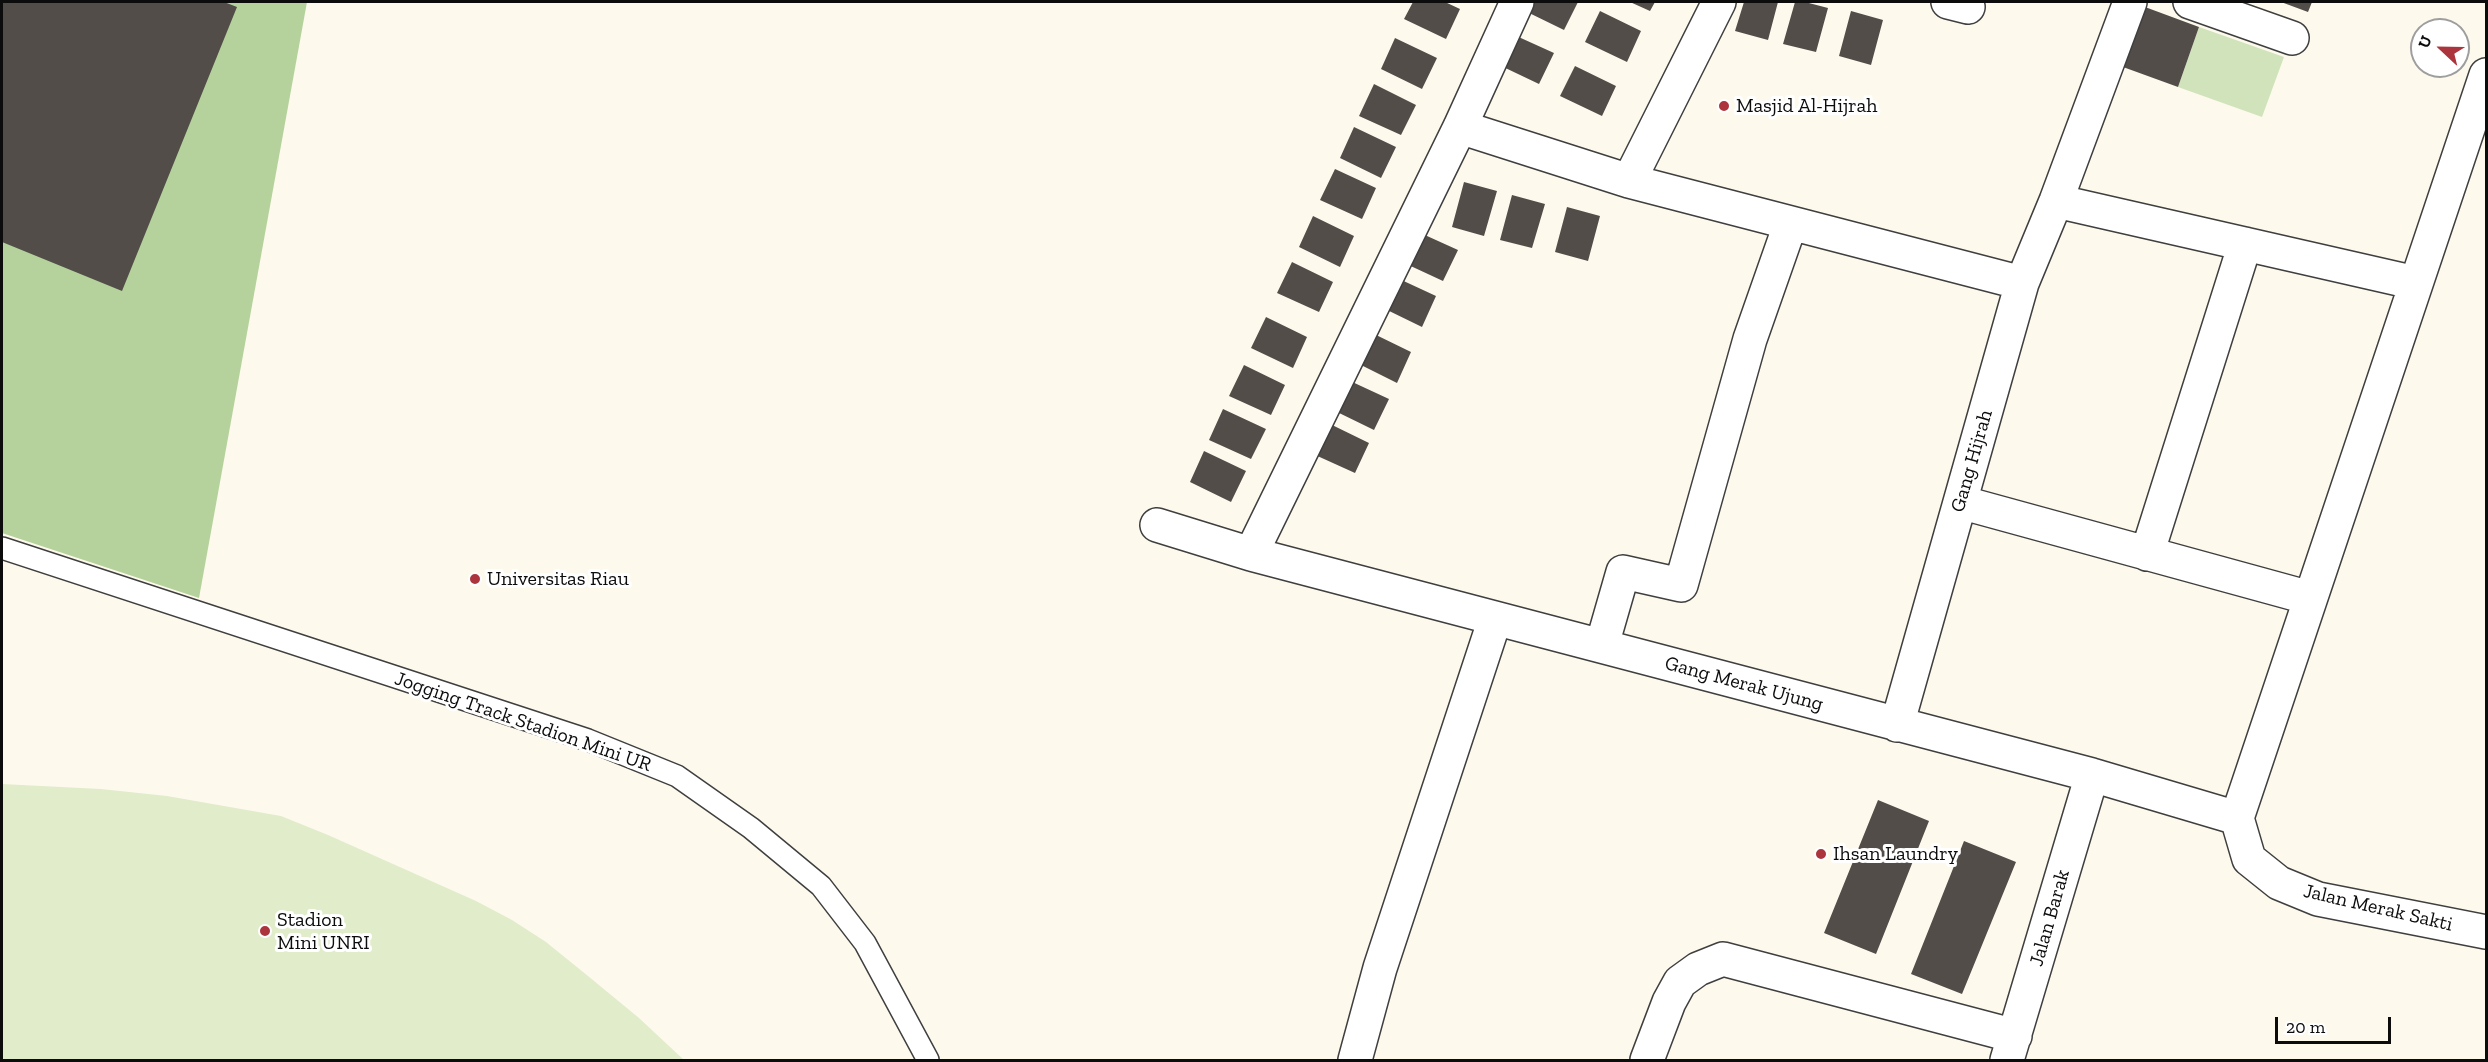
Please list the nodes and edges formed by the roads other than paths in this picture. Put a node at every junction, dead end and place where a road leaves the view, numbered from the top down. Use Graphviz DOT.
graph roads {
  1 [pos="1517,2"];
  2 [pos="1719,2"];
  3 [pos="2130,2"];
  4 [pos="2190,2"];
  5 [pos="2292,38"];
  6 [pos="2487,75"];
  7 [pos="1460,127"];
  8 [pos="1629,181"];
  9 [pos="2056,201"];
  10 [pos="1790,225"];
  11 [pos="2245,244"];
  12 [pos="2022,283"];
  13 [pos="2416,283"];
  14 [pos="1960,502"];
  15 [pos="1157,525"];
  16 [pos="2,548"];
  17 [pos="1251,554"];
  18 [pos="2147,554"];
  19 [pos="2310,598"];
  20 [pos="1495,618"];
  21 [pos="1602,645"];
  22 [pos="1898,725"];
  23 [pos="2092,776"];
  24 [pos="2237,818"];
  25 [pos="2487,932"];
  26 [pos="2011,1048"];
  27 [pos="928,1060"];
  28 [pos="1354,1060"];
  29 [pos="1647,1060"];
  1 -- 7 [label="street"];
  2 -- 8 [label="street"];
  3 -- 9 [label="street, Gang Hijrah"];
  4 -- 5 [label="street"];
  6 -- 13 [label="street"];
  7 -- 8 [label="street"];
  7 -- 17 [label="street"];
  8 -- 10 [label="street"];
  9 -- 11 [label="street"];
  9 -- 12 [label="street, Gang Hijrah"];
  10 -- 12 [label="street"];
  10 -- 21 [label="street"];
  11 -- 13 [label="street"];
  11 -- 18 [label="street"];
  12 -- 14 [label="street, Gang Hijrah"];
  13 -- 19 [label="street"];
  14 -- 18 [label="street"];
  14 -- 22 [label="street, Gang Hijrah"];
  15 -- 17 [label="street, Gang Merak Ujung"];
  16 -- 27 [label="lane, Jogging Track Stadion Mini UR"];
  17 -- 20 [label="street, Gang Merak Ujung"];
  18 -- 19 [label="street"];
  19 -- 24 [label="street"];
  20 -- 21 [label="street, Gang Merak Ujung"];
  20 -- 28 [label="street"];
  21 -- 22 [label="street, Gang Merak Ujung"];
  22 -- 23 [label="street, Gang Merak Ujung"];
  23 -- 24 [label="street, Gang Merak Ujung"];
  23 -- 26 [label="street, Jalan Barak"];
  24 -- 25 [label="street, Jalan Merak Sakti"];
  26 -- 29 [label="street"];
}
